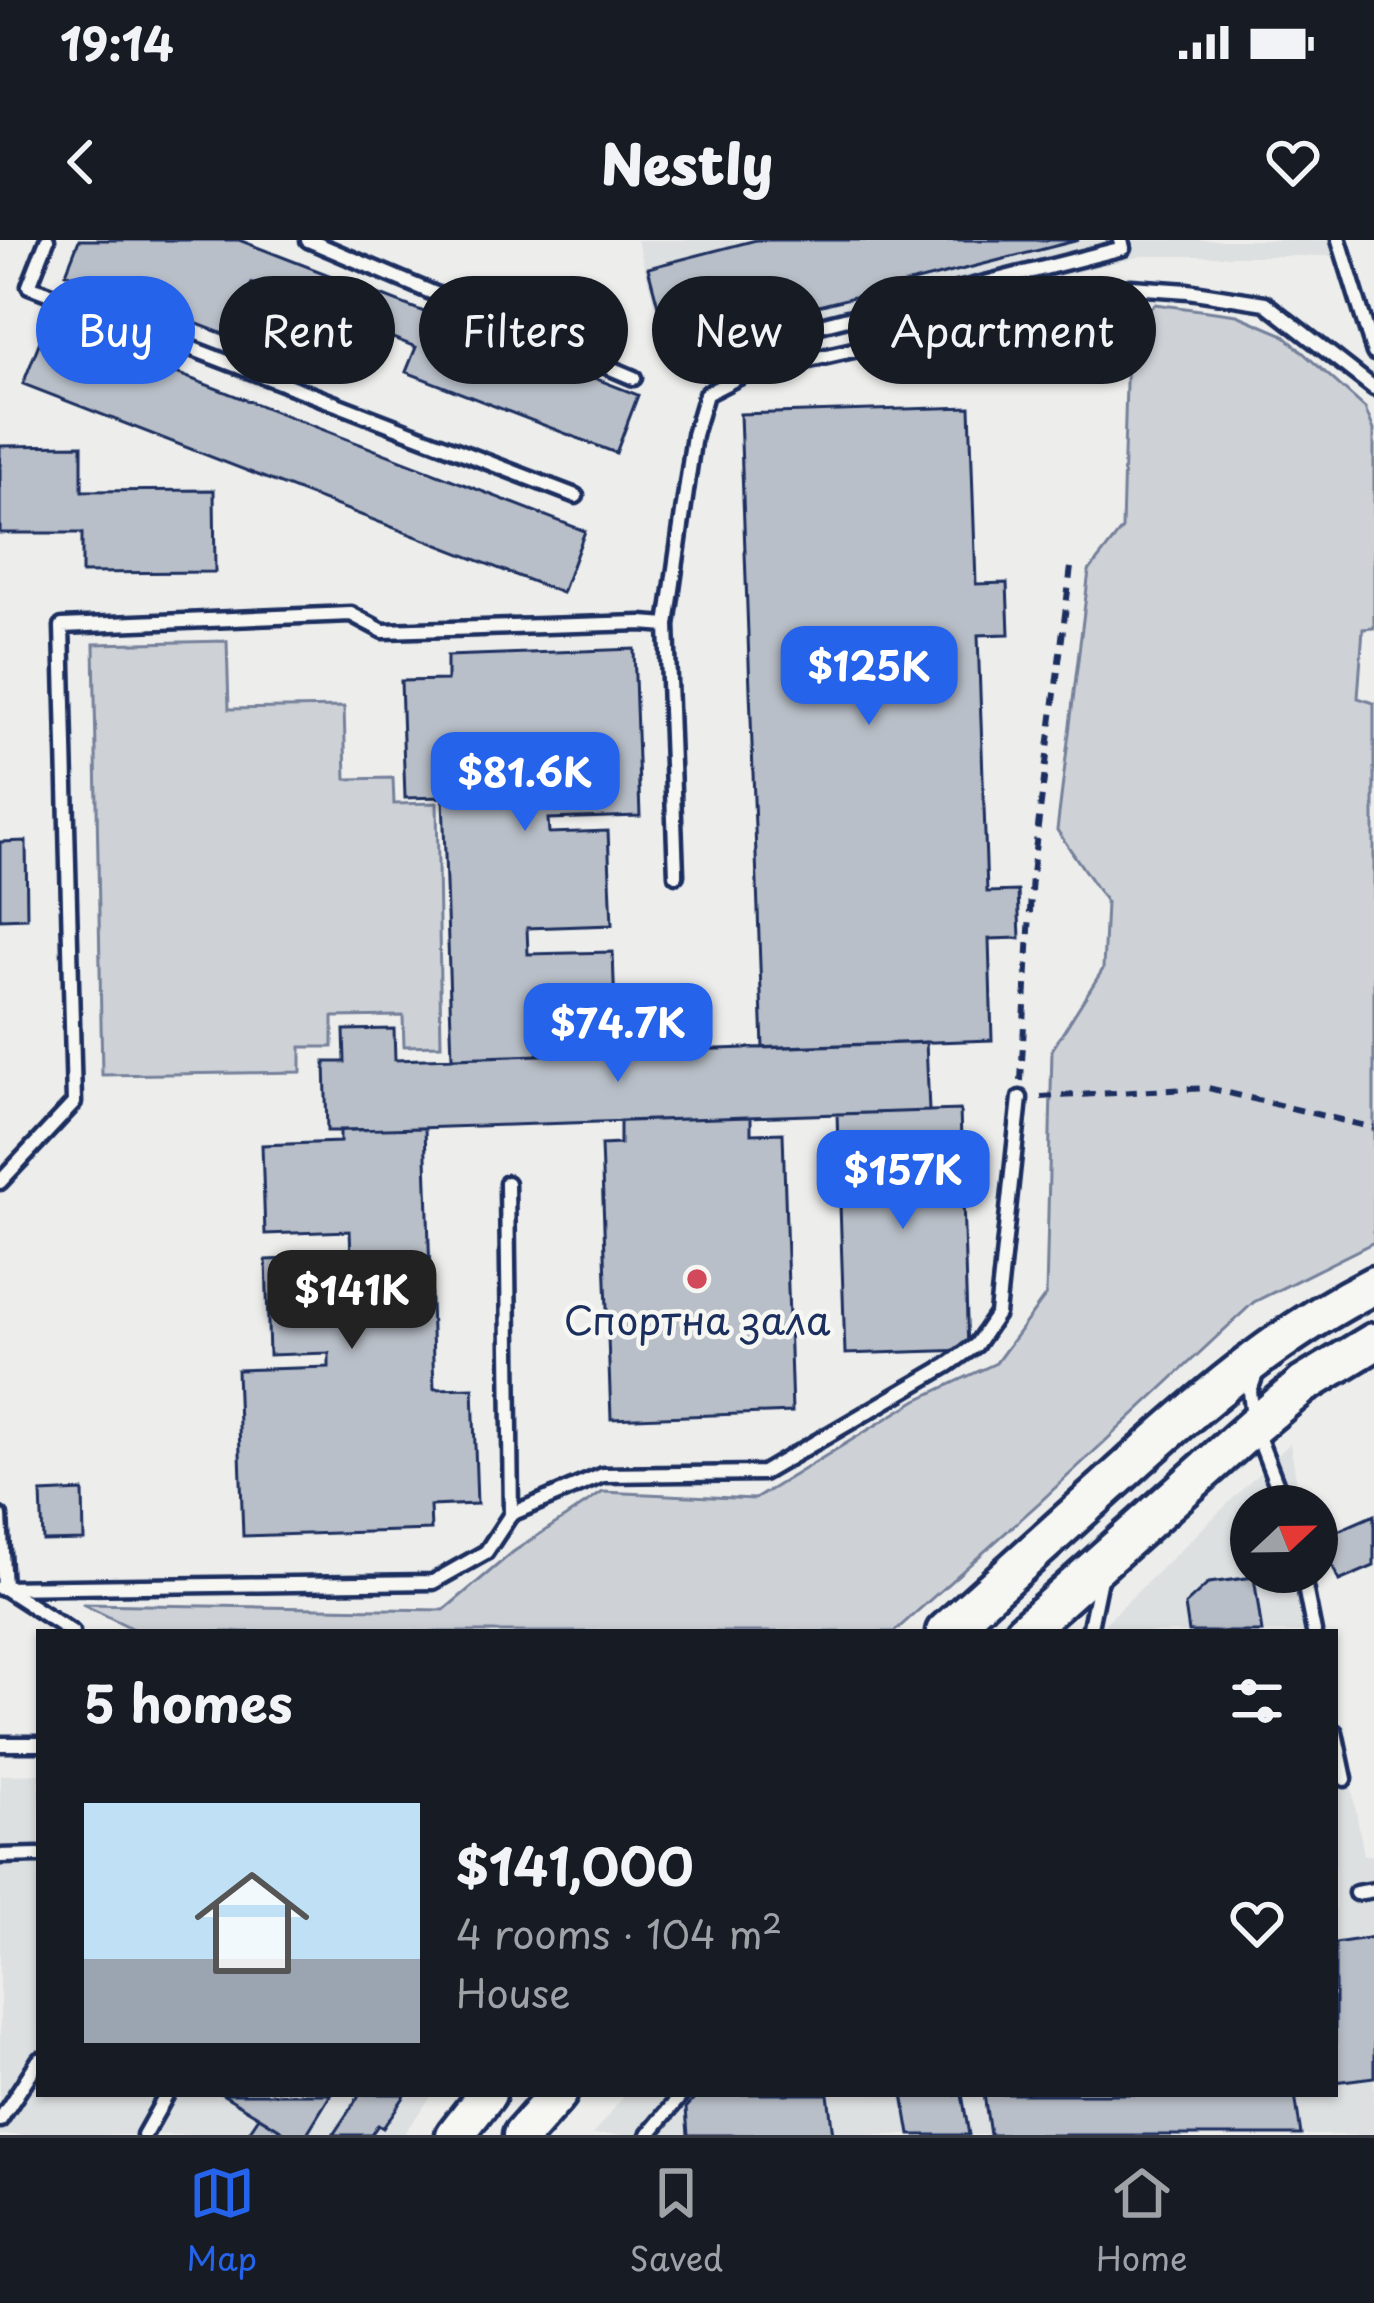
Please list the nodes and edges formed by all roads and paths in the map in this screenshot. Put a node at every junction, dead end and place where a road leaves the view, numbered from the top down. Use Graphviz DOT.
graph roads {
  1 [pos="46,240"];
  2 [pos="308,240"];
  3 [pos="1121,240"];
  4 [pos="1339,240"];
  5 [pos="824,324"];
  6 [pos="1374,353"];
  7 [pos="634,378"];
  8 [pos="1374,388"];
  9 [pos="576,496"];
  10 [pos="1071,567"];
  11 [pos="667,625"];
  12 [pos="676,874"];
  13 [pos="1020,1098"];
  14 [pos="1374,1128"];
  15 [pos="0,1182"];
  16 [pos="507,1183"];
  17 [pos="1374,1285"];
  18 [pos="1374,1342"];
  19 [pos="1262,1354"];
  20 [pos="1254,1426"];
  21 [pos="1277,1485"];
  22 [pos="511,1514"];
  23 [pos="0,1516"];
  24 [pos="1104,1559"];
  25 [pos="2,1588"];
  26 [pos="1306,1593"];
  27 [pos="67,1629"];
  28 [pos="948,1629"];
  29 [pos="1026,1629"];
  30 [pos="1090,1629"];
  31 [pos="1313,1629"];
  32 [pos="0,1744"];
  33 [pos="36,1744"];
  34 [pos="1338,1746"];
  35 [pos="1345,1779"];
  36 [pos="36,1855"];
  37 [pos="0,1856"];
  38 [pos="1374,1890"];
  39 [pos="1356,1893"];
  40 [pos="36,2065"];
  41 [pos="165,2097"];
  42 [pos="485,2097"];
  43 [pos="555,2097"];
  44 [pos="680,2097"];
  45 [pos="0,2120"];
  46 [pos="144,2135"];
  47 [pos="455,2135"];
  48 [pos="522,2135"];
  49 [pos="648,2135"];
  1 -- 9 [label="lane"];
  2 -- 7 [label="lane"];
  3 -- 5 [label="lane"];
  4 -- 6 [label="lane"];
  8 -- 11 [label="lane"];
  10 -- 13 [label="path"];
  11 -- 12 [label="lane"];
  11 -- 15 [label="lane"];
  13 -- 14 [label="path"];
  13 -- 22 [label="lane"];
  16 -- 22 [label="lane"];
  17 -- 19 [label="main road"];
  18 -- 20 [label="main road"];
  19 -- 20 [label="lane"];
  19 -- 28 [label="main road"];
  20 -- 21 [label="lane"];
  20 -- 24 [label="main road"];
  22 -- 25 [label="lane"];
  23 -- 25 [label="lane"];
  24 -- 29 [label="main road"];
  24 -- 30 [label="lane"];
  25 -- 27 [label="lane"];
  26 -- 31 [label="lane"];
  32 -- 33 [label="lane"];
  34 -- 35 [label="lane"];
  36 -- 37 [label="lane"];
  38 -- 39 [label="lane"];
  40 -- 45 [label="lane"];
  41 -- 46 [label="lane"];
  42 -- 47 [label="main road"];
  43 -- 48 [label="main road"];
  44 -- 49 [label="lane"];
}
